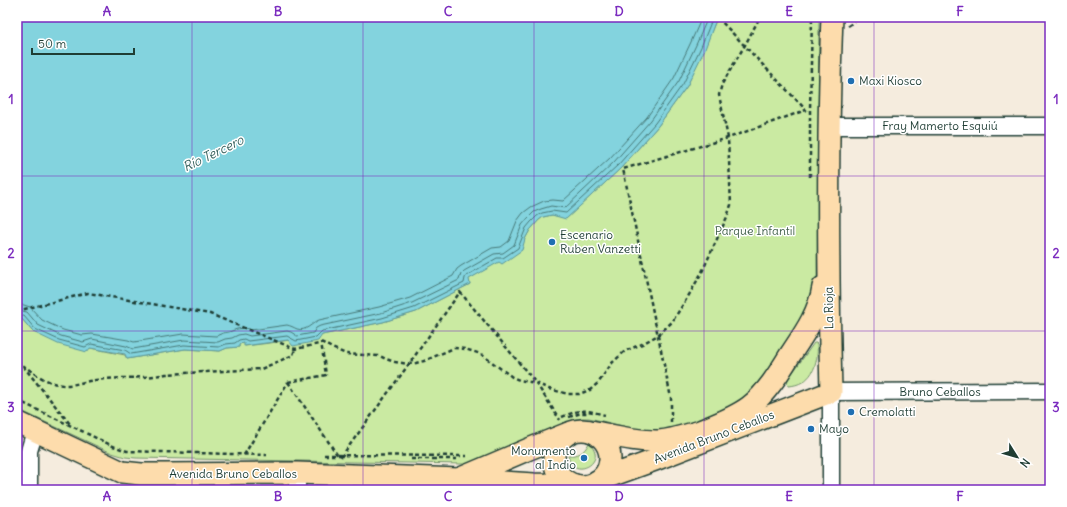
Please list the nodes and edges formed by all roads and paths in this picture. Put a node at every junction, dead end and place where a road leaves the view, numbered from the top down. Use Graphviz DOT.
graph roads {
  1 [pos="721,17"];
  2 [pos="760,17"];
  3 [pos="812,17"];
  4 [pos="832,17"];
  5 [pos="745,45"];
  6 [pos="829,126"];
  7 [pos="1050,126"];
  8 [pos="728,138"];
  9 [pos="810,182"];
  10 [pos="828,259"];
  11 [pos="17,311"];
  12 [pos="658,335"];
  13 [pos="319,344"];
  14 [pos="295,349"];
  15 [pos="17,361"];
  16 [pos="22,364"];
  17 [pos="409,364"];
  18 [pos="288,382"];
  19 [pos="536,383"];
  20 [pos="1050,391"];
  21 [pos="831,392"];
  22 [pos="17,400"];
  23 [pos="608,416"];
  24 [pos="560,423"];
  25 [pos="26,426"];
  26 [pos="72,426"];
  27 [pos="670,428"];
  28 [pos="590,431"];
  29 [pos="134,455"];
  30 [pos="268,455"];
  31 [pos="322,455"];
  32 [pos="472,455"];
  33 [pos="164,456"];
  34 [pos="244,456"];
  35 [pos="340,457"];
  36 [pos="273,458"];
  37 [pos="325,458"];
  38 [pos="459,479"];
  39 [pos="600,481"];
  40 [pos="297,482"];
  41 [pos="566,484"];
  42 [pos="29,490"];
  43 [pos="831,490"];
  1 -- 5 [label="path"];
  2 -- 5 [label="path"];
  3 -- 9 [label="path"];
  4 -- 6 [label="main road, La Rioja"];
  5 -- 8 [label="path"];
  5 -- 8 [label="path"];
  6 -- 7 [label="street, Fray Mamerto Esquiú"];
  6 -- 10 [label="main road, La Rioja"];
  8 -- 12 [label="path"];
  8 -- 12 [label="path"];
  10 -- 21 [label="main road, La Rioja"];
  10 -- 28 [label="main road, Avenida Bruno Ceballos"];
  11 -- 14 [label="path"];
  12 -- 19 [label="path"];
  12 -- 27 [label="path"];
  13 -- 14 [label="path"];
  14 -- 16 [label="path"];
  15 -- 16 [label="path"];
  16 -- 26 [label="path"];
  17 -- 18 [label="path"];
  17 -- 19 [label="path"];
  17 -- 19 [label="path"];
  17 -- 35 [label="path"];
  18 -- 34 [label="path"];
  18 -- 35 [label="path"];
  19 -- 24 [label="path"];
  20 -- 21 [label="street, Bruno Ceballos"];
  21 -- 39 [label="main road, Avenida Bruno Ceballos"];
  21 -- 43 [label="street, La Rioja"];
  22 -- 26 [label="path"];
  23 -- 24 [label="path"];
  24 -- 28 [label="main road"];
  24 -- 38 [label="main road, Avenida Bruno Ceballos"];
  24 -- 41 [label="main road"];
  25 -- 40 [label="main road, Avenida Bruno Ceballos"];
  25 -- 42 [label="street"];
  26 -- 29 [label="path"];
  26 -- 34 [label="path"];
  28 -- 39 [label="main road"];
  30 -- 34 [label="path"];
  31 -- 35 [label="path"];
  32 -- 35 [label="path"];
  33 -- 34 [label="path"];
  34 -- 36 [label="path"];
  35 -- 37 [label="path"];
  38 -- 40 [label="main road, Avenida Bruno Ceballos"];
  38 -- 41 [label="main road, Avenida Bruno Ceballos"];
  39 -- 41 [label="main road"];
}
